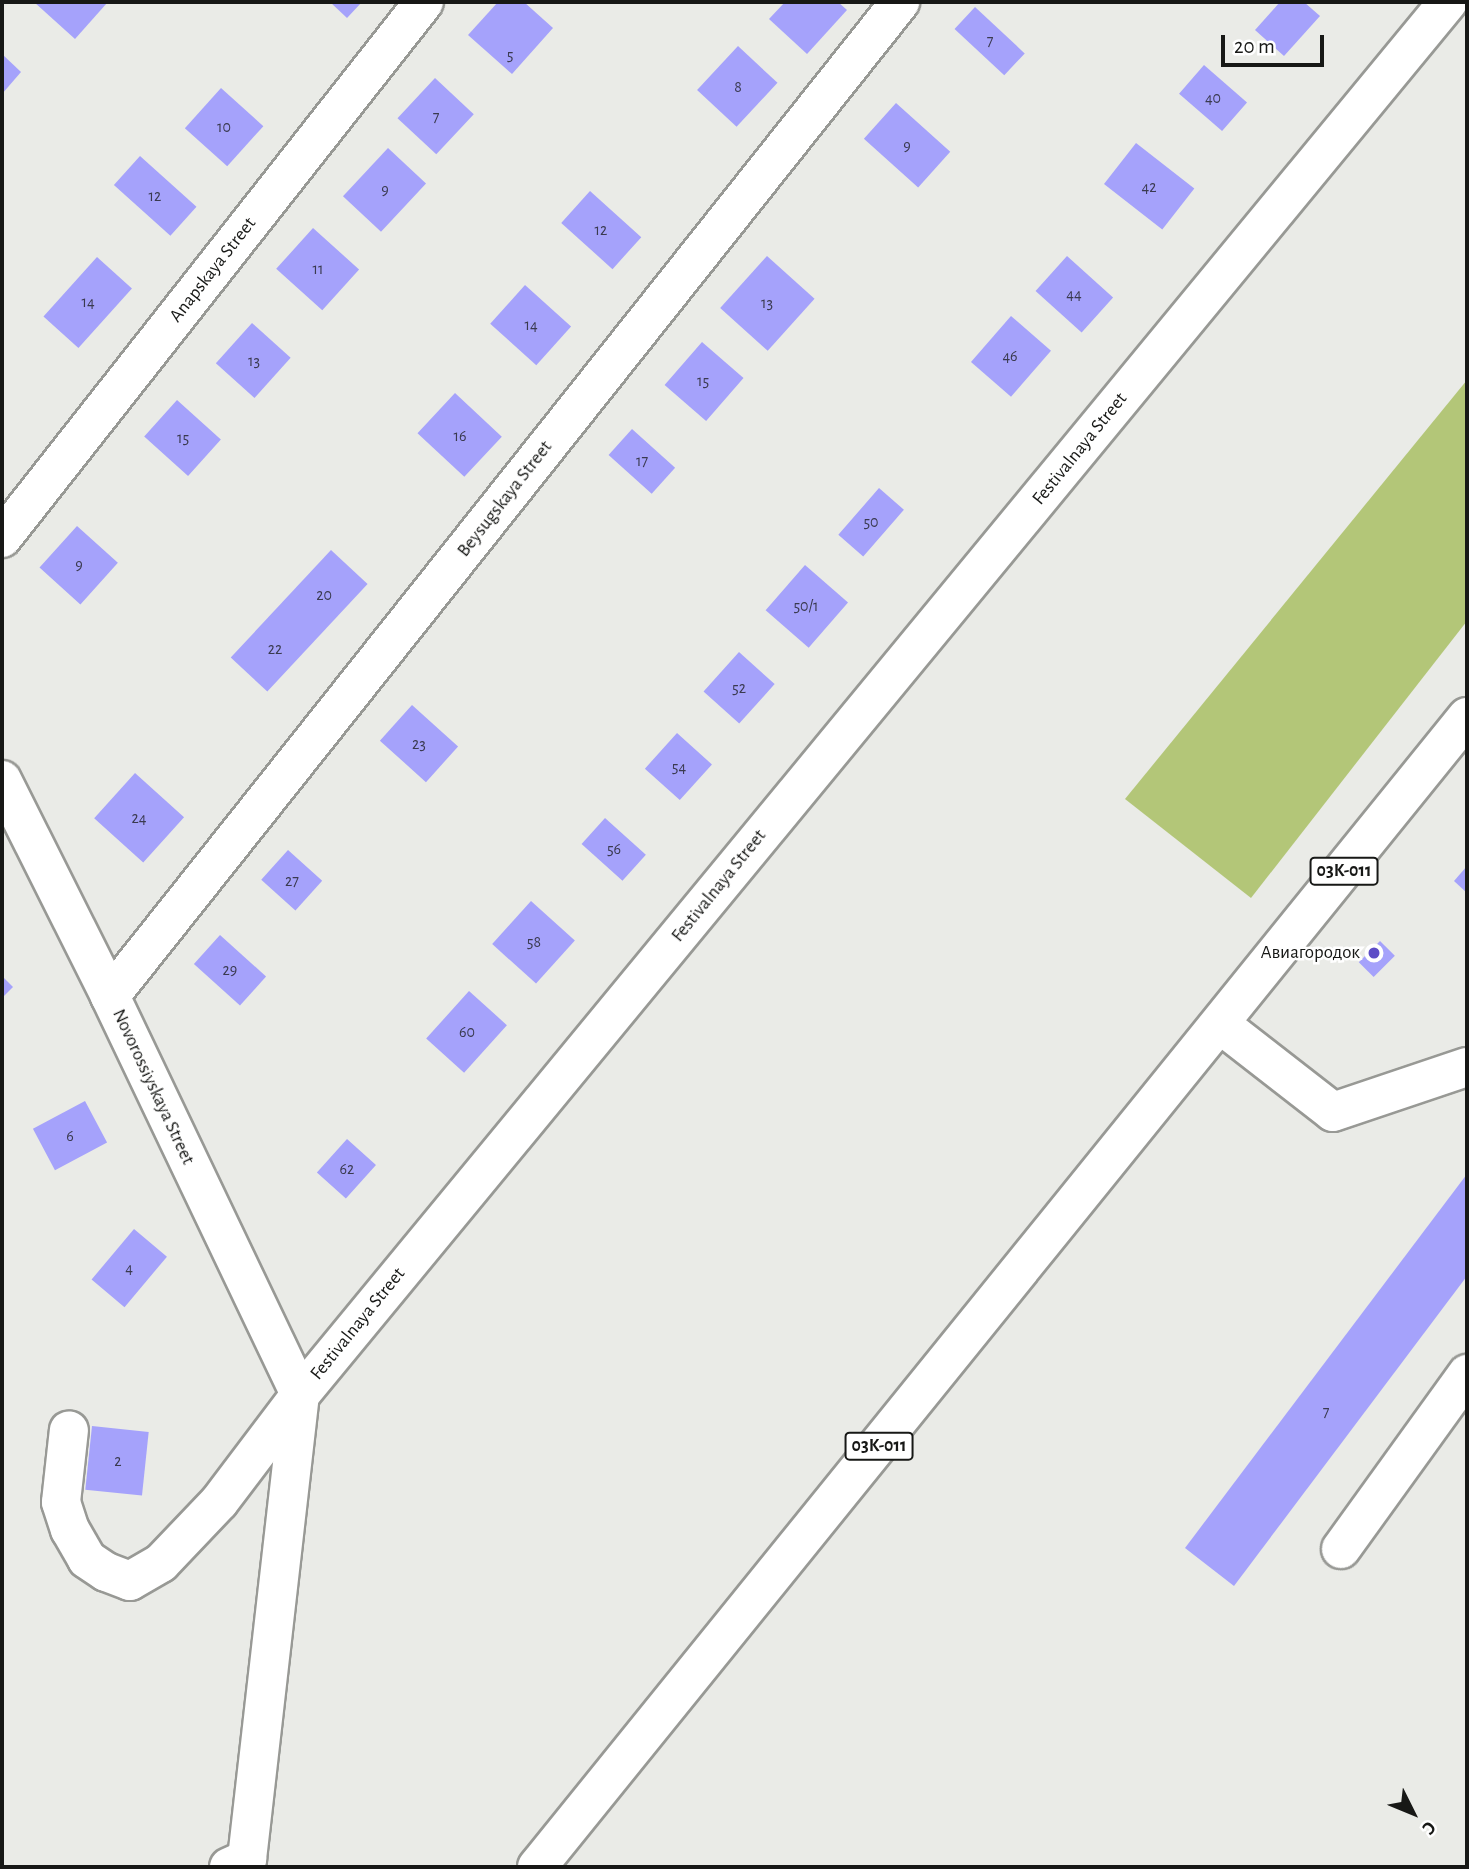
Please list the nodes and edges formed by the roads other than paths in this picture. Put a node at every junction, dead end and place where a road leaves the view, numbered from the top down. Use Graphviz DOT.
graph roads {
  1 [pos="424,2"];
  2 [pos="900,2"];
  3 [pos="1448,2"];
  4 [pos="2,537"];
  5 [pos="1467,717"];
  6 [pos="2,780"];
  7 [pos="110,996"];
  8 [pos="1220,1024"];
  9 [pos="1467,1066"];
  10 [pos="1467,1374"];
  11 [pos="300,1395"];
  12 [pos="69,1430"];
  13 [pos="1341,1549"];
  14 [pos="244,1865"];
  15 [pos="537,1867"];
  1 -- 4 [label="street, Anapskaya Street"];
  2 -- 7 [label="street, Beysugskaya Street"];
  3 -- 11 [label="street, Festivalnaya Street"];
  5 -- 8 [label="street, 03К-011"];
  6 -- 7 [label="street, Novorossiyskaya Street"];
  7 -- 11 [label="street, Novorossiyskaya Street"];
  8 -- 9 [label="street"];
  8 -- 15 [label="street, 03К-011"];
  10 -- 13 [label="street"];
  11 -- 12 [label="street"];
  11 -- 14 [label="street, Festivalnaya Street"];
}
